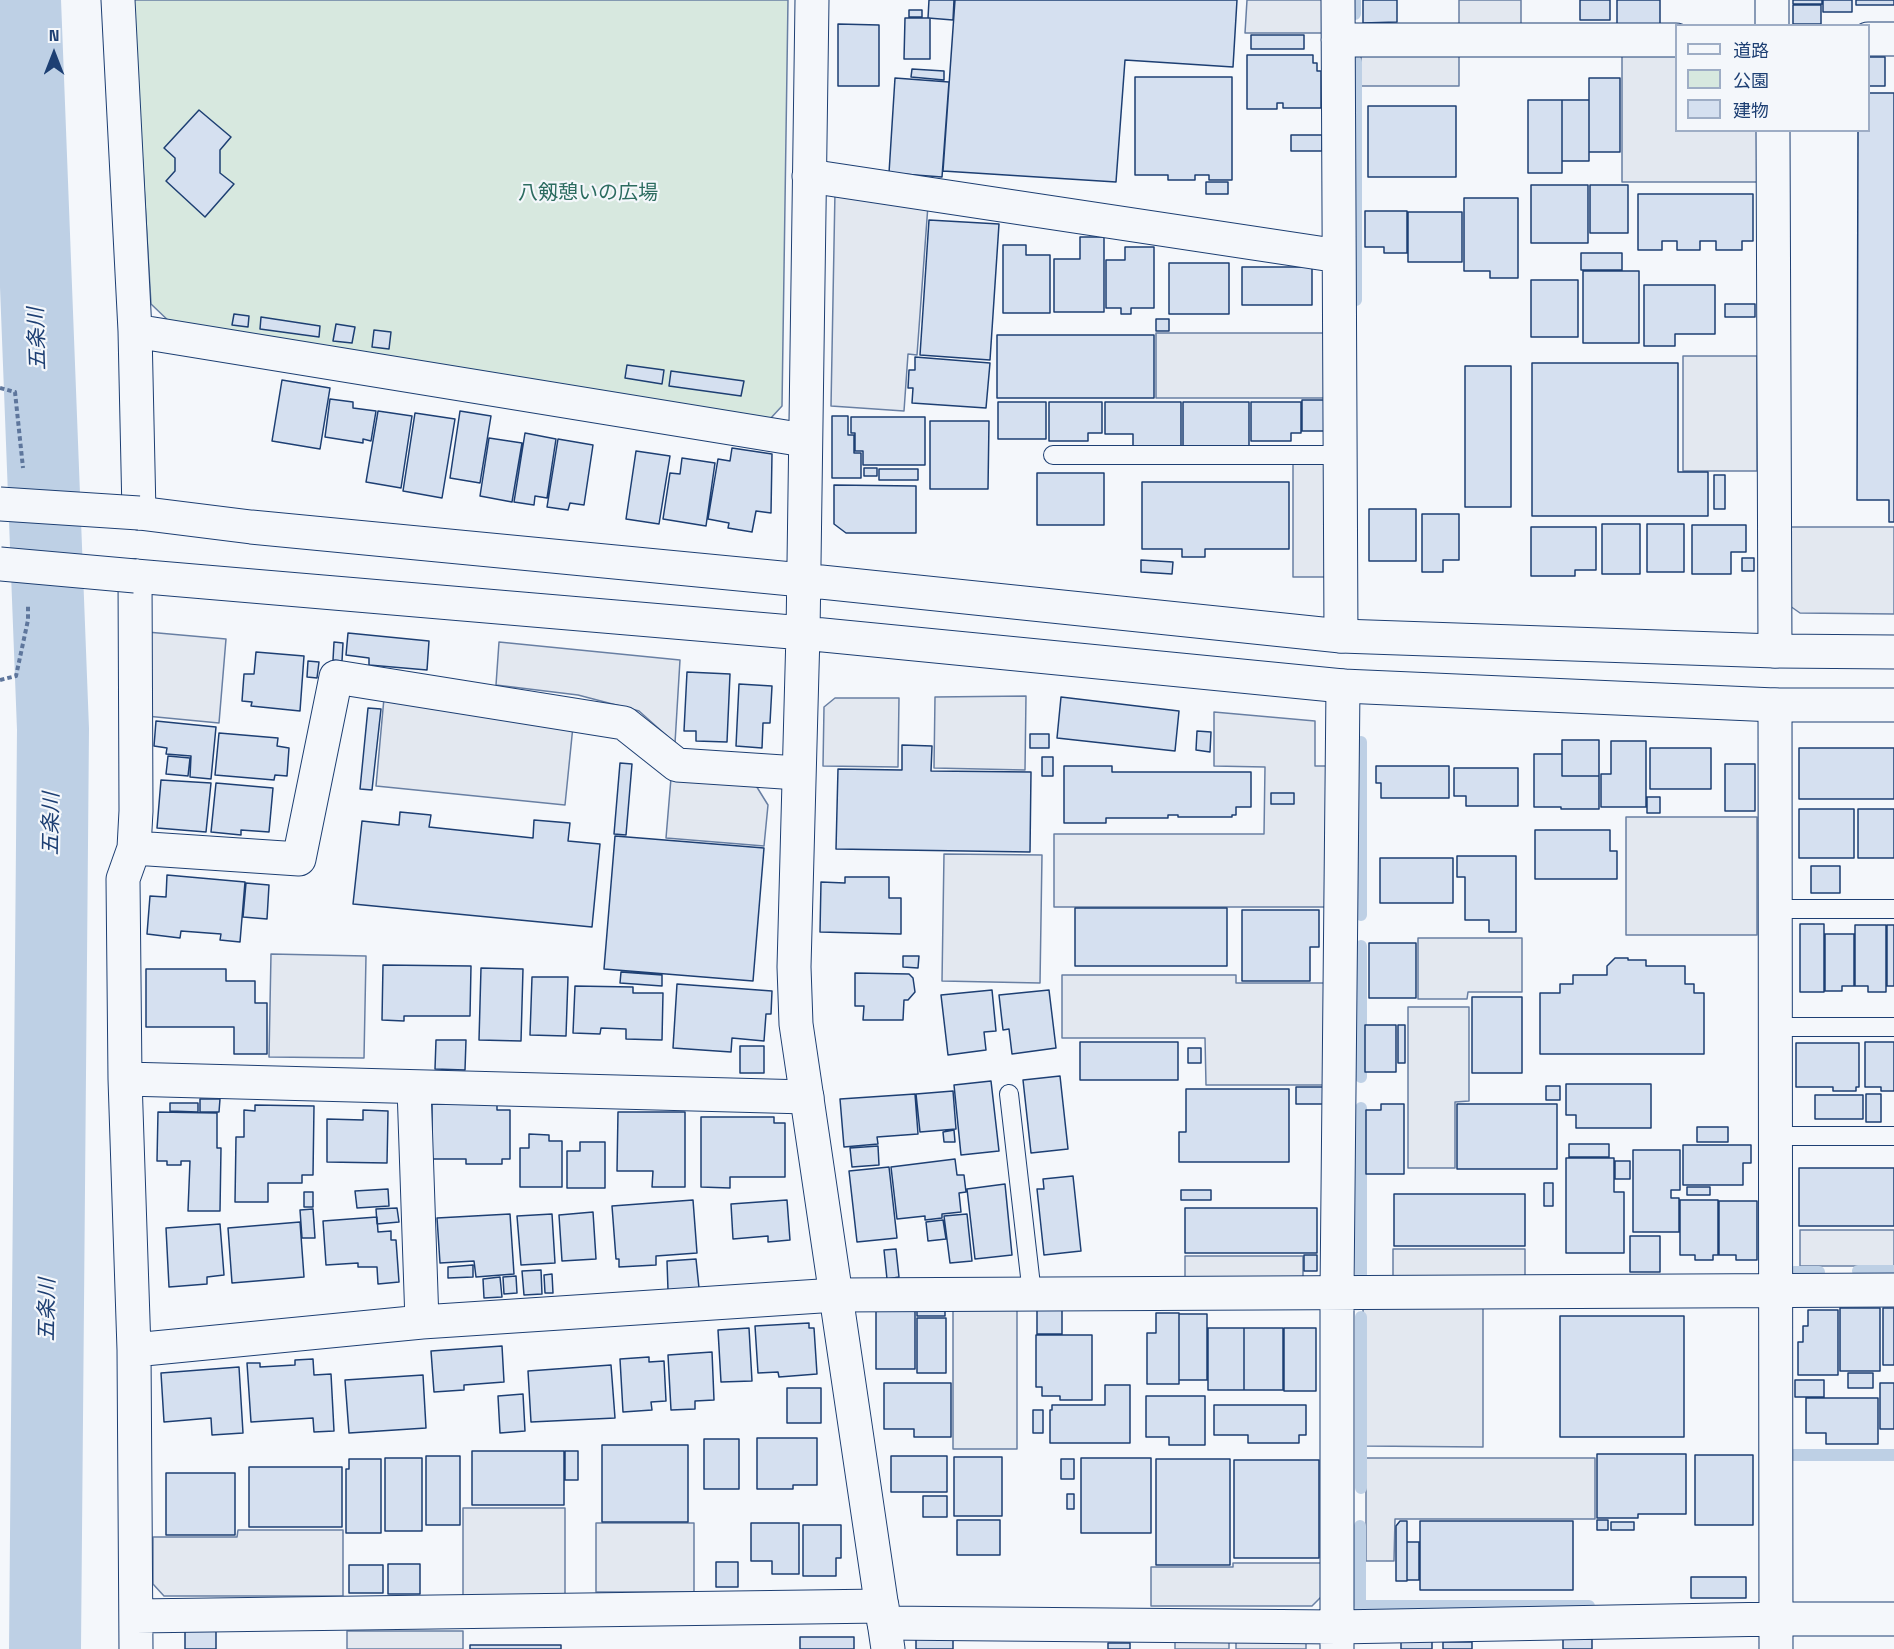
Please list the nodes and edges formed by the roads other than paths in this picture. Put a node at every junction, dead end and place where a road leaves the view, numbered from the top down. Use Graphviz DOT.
graph roads {
  1 [pos="118,0"];
  2 [pos="813,0"];
  3 [pos="1338,0"];
  4 [pos="1772,0"];
  5 [pos="1772,24"];
  6 [pos="1870,39"];
  7 [pos="1894,39"];
  8 [pos="1338,40"];
  9 [pos="1675,40"];
  10 [pos="1773,132"];
  11 [pos="809,176"];
  12 [pos="1339,256"];
  13 [pos="135,331"];
  14 [pos="804,440"];
  15 [pos="1053,455"];
  16 [pos="1340,455"];
  17 [pos="0,504"];
  18 [pos="139,513"];
  19 [pos="0,564"];
  20 [pos="135,576"];
  21 [pos="802,580"];
  22 [pos="803,633"];
  23 [pos="1341,636"];
  24 [pos="1775,651"];
  25 [pos="1894,652"];
  26 [pos="1343,686"];
  27 [pos="1775,705"];
  28 [pos="1894,705"];
  29 [pos="798,773"];
  30 [pos="134,848"];
  31 [pos="1775,909"];
  32 [pos="1894,909"];
  33 [pos="1775,1027"];
  34 [pos="1894,1027"];
  35 [pos="125,1079"];
  36 [pos="414,1088"];
  37 [pos="1009,1094"];
  38 [pos="807,1097"];
  39 [pos="1775,1136"];
  40 [pos="1894,1136"];
  41 [pos="1894,1290"];
  42 [pos="1337,1292"];
  43 [pos="1775,1292"];
  44 [pos="1032,1294"];
  45 [pos="836,1295"];
  46 [pos="422,1322"];
  47 [pos="134,1350"];
  48 [pos="136,1616"];
  49 [pos="1894,1619"];
  50 [pos="885,1626"];
  51 [pos="1776,1634"];
  52 [pos="1337,1638"];
  53 [pos="136,1649"];
  1 -- 13 [label="street"];
  2 -- 11 [label="street"];
  3 -- 8 [label="street"];
  4 -- 5 [label="street"];
  6 -- 7 [label="street"];
  8 -- 9 [label="street"];
  8 -- 12 [label="street"];
  10 -- 24 [label="street"];
  11 -- 12 [label="street"];
  11 -- 14 [label="street"];
  12 -- 16 [label="street"];
  13 -- 14 [label="street"];
  13 -- 18 [label="street"];
  14 -- 21 [label="street"];
  15 -- 16 [label="lane"];
  16 -- 23 [label="street"];
  17 -- 18 [label="street, bridge"];
  18 -- 21 [label="street"];
  19 -- 20 [label="street, bridge"];
  20 -- 22 [label="street"];
  20 -- 30 [label="street"];
  21 -- 22 [label="street"];
  21 -- 23 [label="street"];
  22 -- 26 [label="street"];
  22 -- 29 [label="street"];
  23 -- 24 [label="street"];
  24 -- 25 [label="street"];
  26 -- 27 [label="street"];
  26 -- 42 [label="street"];
  27 -- 28 [label="street"];
  27 -- 31 [label="street"];
  29 -- 30 [label="street"];
  29 -- 38 [label="street"];
  30 -- 35 [label="street"];
  31 -- 32 [label="lane"];
  31 -- 33 [label="street"];
  33 -- 34 [label="lane"];
  33 -- 39 [label="street"];
  35 -- 36 [label="street"];
  35 -- 47 [label="street"];
  36 -- 38 [label="street"];
  36 -- 46 [label="street"];
  37 -- 44 [label="lane"];
  38 -- 45 [label="street"];
  39 -- 40 [label="lane"];
  39 -- 43 [label="street"];
  41 -- 43 [label="street"];
  42 -- 43 [label="street"];
  42 -- 44 [label="street"];
  42 -- 52 [label="street"];
  43 -- 51 [label="street"];
  44 -- 45 [label="street"];
  45 -- 46 [label="street"];
  45 -- 50 [label="street"];
  46 -- 47 [label="street"];
  47 -- 48 [label="street"];
  48 -- 50 [label="street"];
  48 -- 53 [label="street"];
  49 -- 51 [label="street"];
  50 -- 52 [label="street"];
  51 -- 52 [label="street"];
}
